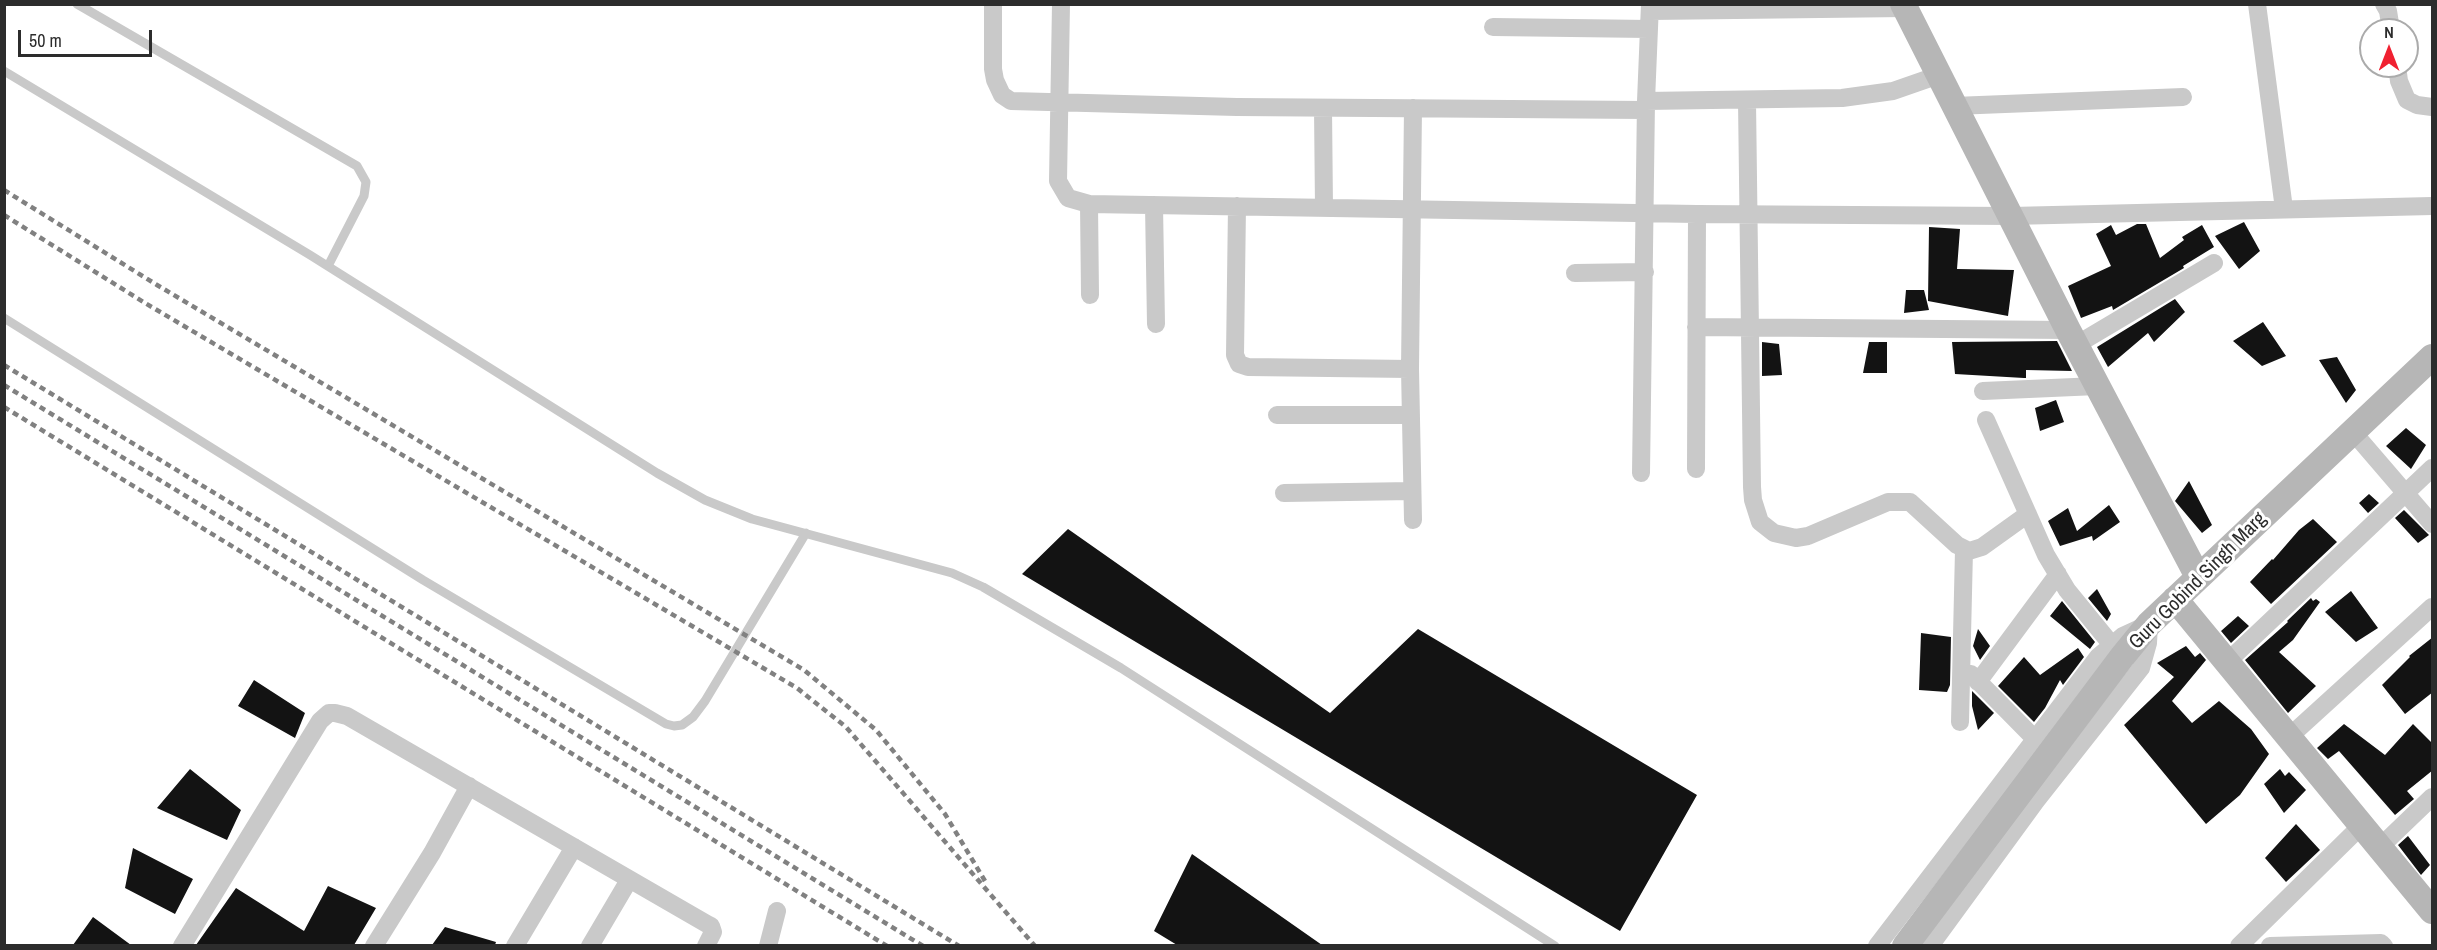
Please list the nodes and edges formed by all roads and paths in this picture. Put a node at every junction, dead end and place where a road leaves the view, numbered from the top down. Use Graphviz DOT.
graph roads {
  1 [pos="77,4"];
  2 [pos="993,4"];
  3 [pos="1061,4"];
  4 [pos="2257,4"];
  5 [pos="2384,4"];
  6 [pos="1904,6"];
  7 [pos="1650,15"];
  8 [pos="2389,18"];
  9 [pos="1492,27"];
  10 [pos="4,71"];
  11 [pos="1939,75"];
  12 [pos="2399,78"];
  13 [pos="2183,98"];
  14 [pos="1747,101"];
  15 [pos="1059,104"];
  16 [pos="1646,106"];
  17 [pos="1954,106"];
  18 [pos="2433,107"];
  19 [pos="1323,108"];
  20 [pos="1413,108"];
  21 [pos="1089,204"];
  22 [pos="1154,205"];
  23 [pos="1238,206"];
  24 [pos="2433,206"];
  25 [pos="1324,208"];
  26 [pos="1411,209"];
  27 [pos="2284,209"];
  28 [pos="1646,212"];
  29 [pos="1697,214"];
  30 [pos="1748,214"];
  31 [pos="2011,216"];
  32 [pos="2214,263"];
  33 [pos="328,266"];
  34 [pos="1645,272"];
  35 [pos="1575,273"];
  36 [pos="1090,295"];
  37 [pos="4,318"];
  38 [pos="1156,324"];
  39 [pos="1696,327"];
  40 [pos="1750,328"];
  41 [pos="2072,338"];
  42 [pos="2433,357"];
  43 [pos="1410,369"];
  44 [pos="2097,386"];
  45 [pos="1983,391"];
  46 [pos="1277,415"];
  47 [pos="1411,415"];
  48 [pos="1986,420"];
  49 [pos="2353,432"];
  50 [pos="2433,468"];
  51 [pos="1696,469"];
  52 [pos="1641,473"];
  53 [pos="1412,491"];
  54 [pos="1284,493"];
  55 [pos="2407,494"];
  56 [pos="2028,514"];
  57 [pos="1413,520"];
  58 [pos="2433,524"];
  59 [pos="806,533"];
  60 [pos="1964,550"];
  61 [pos="2058,574"];
  62 [pos="2198,577"];
  63 [pos="2175,599"];
  64 [pos="2433,607"];
  65 [pos="2150,624"];
  66 [pos="2117,650"];
  67 [pos="2227,662"];
  68 [pos="1962,666"];
  69 [pos="1978,682"];
  70 [pos="1960,722"];
  71 [pos="2289,737"];
  72 [pos="2035,739"];
  73 [pos="469,786"];
  74 [pos="2433,797"];
  75 [pos="2362,825"];
  76 [pos="574,847"];
  77 [pos="2380,847"];
  78 [pos="629,880"];
  79 [pos="777,911"];
  80 [pos="2433,911"];
  81 [pos="182,945"];
  82 [pos="374,945"];
  83 [pos="515,945"];
  84 [pos="590,945"];
  85 [pos="706,945"];
  86 [pos="768,945"];
  87 [pos="1555,945"];
  88 [pos="1876,945"];
  89 [pos="1905,945"];
  90 [pos="1930,945"];
  91 [pos="2239,945"];
  92 [pos="2270,945"];
  93 [pos="2384,945"];
  1 -- 33 [label="lane"];
  2 -- 15 [label="street"];
  3 -- 15 [label="street"];
  4 -- 27 [label="street"];
  5 -- 8 [label="street"];
  6 -- 7 [label="street"];
  6 -- 11 [label="street"];
  7 -- 9 [label="street"];
  7 -- 16 [label="street"];
  10 -- 33 [label="lane"];
  11 -- 14 [label="street"];
  11 -- 17 [label="street"];
  12 -- 18 [label="street"];
  13 -- 17 [label="street"];
  14 -- 16 [label="street"];
  14 -- 30 [label="street"];
  15 -- 19 [label="street"];
  15 -- 21 [label="street"];
  16 -- 20 [label="street"];
  16 -- 28 [label="street"];
  17 -- 31 [label="street"];
  19 -- 20 [label="street"];
  19 -- 25 [label="street"];
  20 -- 26 [label="street"];
  21 -- 22 [label="street"];
  21 -- 36 [label="street"];
  22 -- 23 [label="street"];
  22 -- 38 [label="street"];
  23 -- 25 [label="street"];
  23 -- 43 [label="street"];
  24 -- 27 [label="street"];
  25 -- 26 [label="street"];
  26 -- 28 [label="street"];
  26 -- 43 [label="street"];
  27 -- 31 [label="street"];
  28 -- 29 [label="street"];
  28 -- 34 [label="street"];
  29 -- 30 [label="street"];
  29 -- 39 [label="street"];
  30 -- 31 [label="street"];
  30 -- 40 [label="street"];
  31 -- 41 [label="street"];
  32 -- 41 [label="street"];
  33 -- 59 [label="lane"];
  34 -- 35 [label="street"];
  34 -- 52 [label="street"];
  37 -- 59 [label="lane"];
  39 -- 40 [label="street"];
  39 -- 51 [label="street"];
  40 -- 41 [label="street"];
  40 -- 60 [label="street"];
  41 -- 44 [label="street"];
  42 -- 49 [label="street, Guru Gobind Singh Marg"];
  43 -- 47 [label="street"];
  44 -- 45 [label="street"];
  44 -- 62 [label="street"];
  46 -- 47 [label="street"];
  47 -- 53 [label="street"];
  48 -- 56 [label="street"];
  49 -- 55 [label="street"];
  49 -- 62 [label="street, Guru Gobind Singh Marg"];
  50 -- 55 [label="street"];
  53 -- 54 [label="street"];
  53 -- 57 [label="street"];
  55 -- 58 [label="street"];
  55 -- 67 [label="street"];
  56 -- 60 [label="street"];
  56 -- 61 [label="street"];
  59 -- 87 [label="lane"];
  60 -- 68 [label="street"];
  61 -- 66 [label="street"];
  61 -- 69 [label="street"];
  62 -- 63 [label="street, Guru Gobind Singh Marg"];
  63 -- 65 [label="street, Guru Gobind Singh Marg"];
  63 -- 67 [label="street"];
  64 -- 71 [label="street"];
  65 -- 66 [label="street, Guru Gobind Singh Marg"];
  65 -- 90 [label="street"];
  66 -- 72 [label="street"];
  66 -- 89 [label="street, Guru Gobind Singh Marg"];
  67 -- 71 [label="street"];
  68 -- 69 [label="street"];
  68 -- 70 [label="street"];
  69 -- 72 [label="street"];
  71 -- 75 [label="street"];
  72 -- 88 [label="street"];
  73 -- 76 [label="street"];
  73 -- 81 [label="street"];
  73 -- 82 [label="street"];
  74 -- 77 [label="street"];
  75 -- 77 [label="street"];
  75 -- 91 [label="street"];
  76 -- 78 [label="street"];
  76 -- 83 [label="street"];
  77 -- 80 [label="street"];
  78 -- 84 [label="street"];
  78 -- 85 [label="street"];
  79 -- 86 [label="street"];
  92 -- 93 [label="street"];
}
